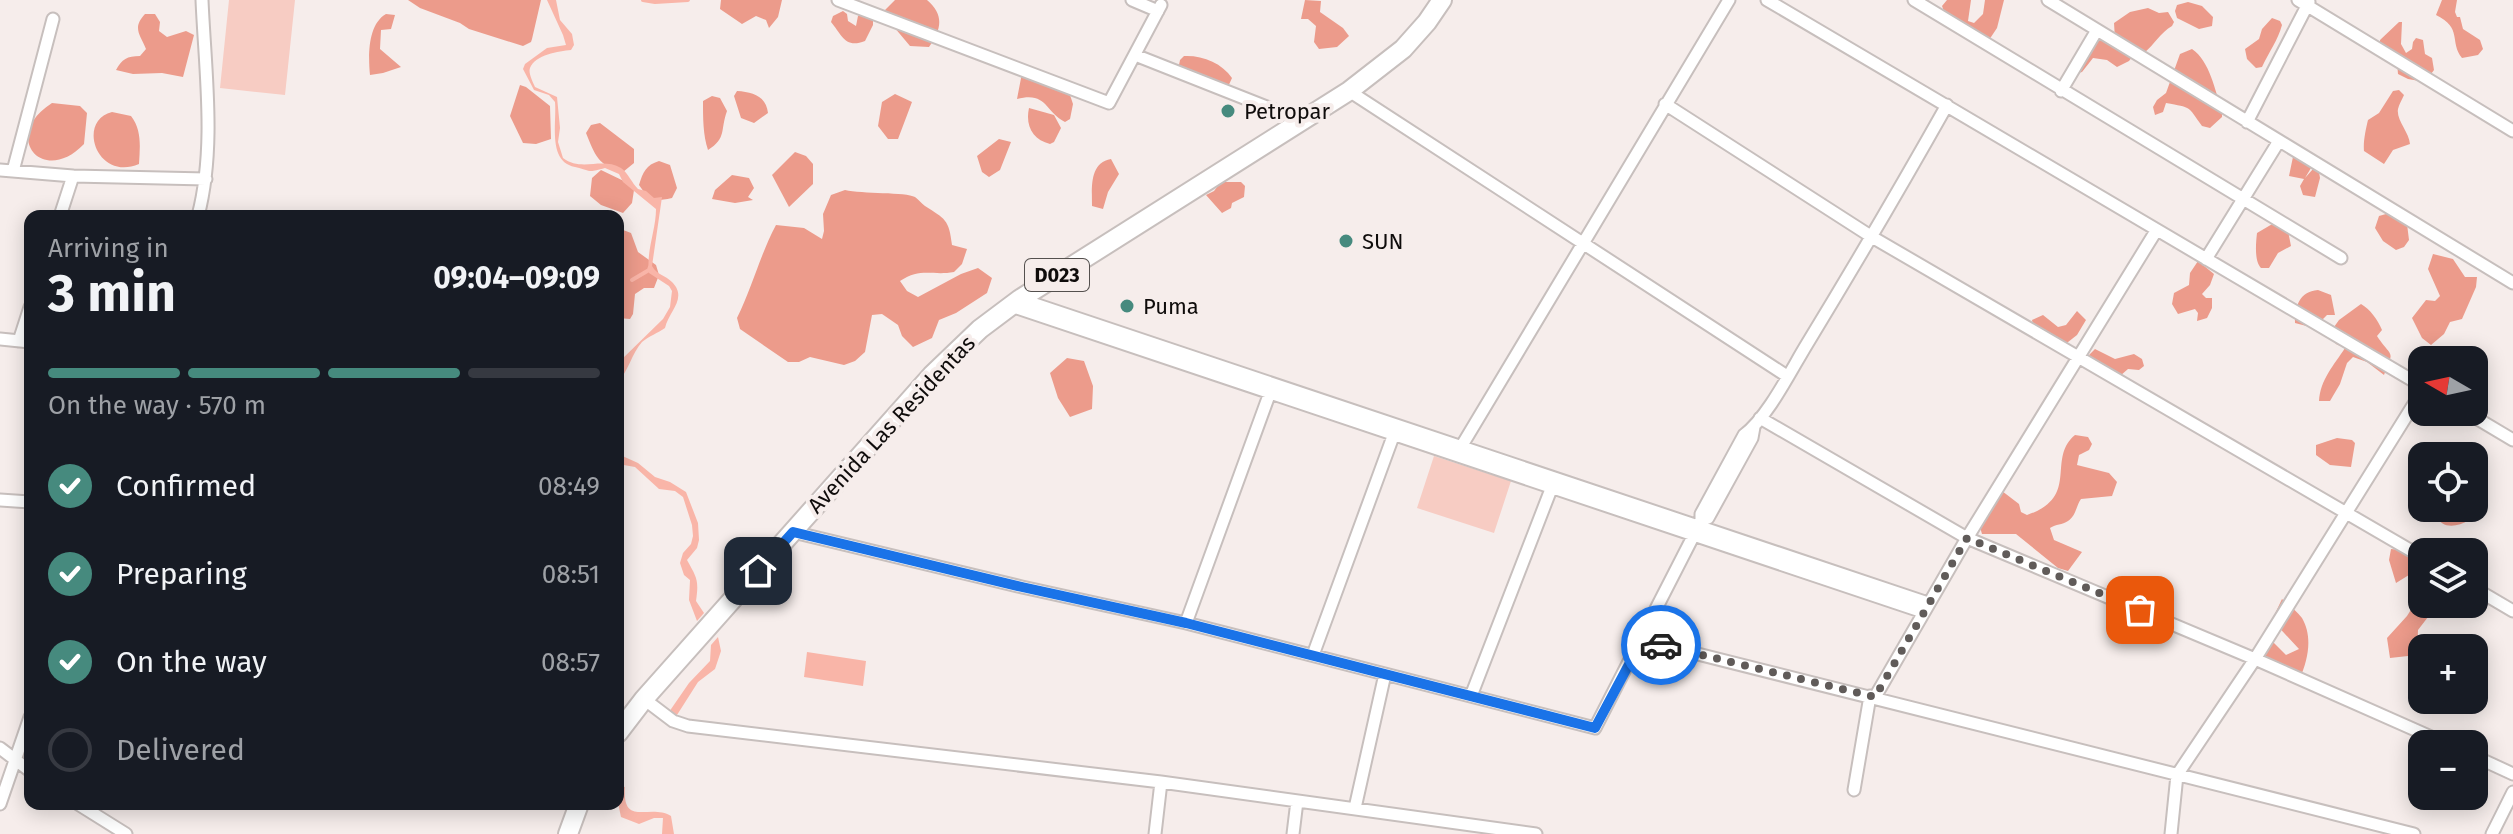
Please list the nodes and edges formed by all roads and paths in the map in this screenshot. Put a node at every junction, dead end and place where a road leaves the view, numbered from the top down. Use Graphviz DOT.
graph roads {
  1 [pos="202,0"];
  2 [pos="838,0"];
  3 [pos="1132,0"];
  4 [pos="1442,0"];
  5 [pos="1729,0"];
  6 [pos="1767,0"];
  7 [pos="1914,0"];
  8 [pos="2049,0"];
  9 [pos="2305,2"];
  10 [pos="53,19"];
  11 [pos="2097,30"];
  12 [pos="1135,55"];
  13 [pos="1349,91"];
  14 [pos="2061,91"];
  15 [pos="1665,104"];
  16 [pos="1947,105"];
  17 [pos="1302,121"];
  18 [pos="2247,122"];
  19 [pos="2513,131"];
  20 [pos="2279,141"];
  21 [pos="0,170"];
  22 [pos="13,171"];
  23 [pos="73,176"];
  24 [pos="206,179"];
  25 [pos="2244,199"];
  26 [pos="62,210"];
  27 [pos="199,210"];
  28 [pos="2156,231"];
  29 [pos="1872,237"];
  30 [pos="1584,242"];
  31 [pos="2341,258"];
  32 [pos="2206,259"];
  33 [pos="2513,283"];
  34 [pos="1016,302"];
  35 [pos="0,339"];
  36 [pos="24,342"];
  37 [pos="2078,358"];
  38 [pos="1787,376"];
  39 [pos="2408,380"];
  40 [pos="1272,388"];
  41 [pos="2408,411"];
  42 [pos="1757,422"];
  43 [pos="2488,425"];
  44 [pos="1396,430"];
  45 [pos="2513,440"];
  46 [pos="1459,451"];
  47 [pos="1554,483"];
  48 [pos="0,500"];
  49 [pos="24,502"];
  50 [pos="2347,512"];
  51 [pos="1698,528"];
  52 [pos="793,532"];
  53 [pos="1967,538"];
  54 [pos="2408,549"];
  55 [pos="2488,596"];
  56 [pos="1926,608"];
  57 [pos="2513,611"];
  58 [pos="1186,623"];
  59 [pos="1642,640"];
  60 [pos="1313,655"];
  61 [pos="2255,659"];
  62 [pos="1385,674"];
  63 [pos="1471,696"];
  64 [pos="1872,696"];
  65 [pos="644,699"];
  66 [pos="624,725"];
  67 [pos="2415,730"];
  68 [pos="24,734"];
  69 [pos="0,748"];
  70 [pos="17,754"];
  71 [pos="2488,762"];
  72 [pos="24,763"];
  73 [pos="2513,774"];
  74 [pos="2177,775"];
  75 [pos="1161,782"];
  76 [pos="1854,790"];
  77 [pos="2513,792"];
  78 [pos="1297,801"];
  79 [pos="0,804"];
  80 [pos="1355,808"];
  81 [pos="88,810"];
  82 [pos="577,810"];
  83 [pos="1426,820"];
  84 [pos="126,834"];
  85 [pos="568,834"];
  86 [pos="1155,834"];
  87 [pos="1293,834"];
  88 [pos="1424,834"];
  89 [pos="1536,834"];
  90 [pos="2171,834"];
  91 [pos="2414,834"];
  92 [pos="2492,834"];
  1 -- 24 [label="street"];
  2 -- 12 [label="street"];
  3 -- 12 [label="street"];
  4 -- 13 [label="main road, Avenida Las Residentas / D023"];
  5 -- 15 [label="street"];
  6 -- 16 [label="street"];
  7 -- 14 [label="street"];
  8 -- 11 [label="street"];
  9 -- 18 [label="street"];
  9 -- 19 [label="street"];
  10 -- 22 [label="street"];
  11 -- 14 [label="street"];
  11 -- 18 [label="street"];
  12 -- 17 [label="street"];
  13 -- 17 [label="main road, Avenida Las Residentas / D023"];
  13 -- 30 [label="street"];
  14 -- 25 [label="street"];
  15 -- 29 [label="street"];
  15 -- 30 [label="street"];
  16 -- 28 [label="street"];
  16 -- 29 [label="street"];
  17 -- 34 [label="main road, Avenida Las Residentas / D023"];
  18 -- 20 [label="street"];
  20 -- 25 [label="street"];
  20 -- 33 [label="street"];
  21 -- 22 [label="street"];
  22 -- 23 [label="street"];
  23 -- 24 [label="street"];
  23 -- 26 [label="street"];
  24 -- 27 [label="street"];
  25 -- 31 [label="street"];
  25 -- 32 [label="street"];
  28 -- 32 [label="street"];
  28 -- 37 [label="street"];
  29 -- 37 [label="street"];
  29 -- 38 [label="street"];
  30 -- 38 [label="street"];
  30 -- 46 [label="street"];
  32 -- 39 [label="street"];
  34 -- 40 [label="street"];
  34 -- 52 [label="main road, Avenida Las Residentas / D023"];
  35 -- 36 [label="street"];
  37 -- 50 [label="street"];
  37 -- 53 [label="street"];
  38 -- 42 [label="street"];
  40 -- 44 [label="street"];
  40 -- 58 [label="street"];
  41 -- 50 [label="street"];
  42 -- 51 [label="street"];
  42 -- 53 [label="street"];
  43 -- 45 [label="street"];
  44 -- 46 [label="street"];
  44 -- 60 [label="street"];
  46 -- 47 [label="street"];
  47 -- 51 [label="street"];
  47 -- 63 [label="street"];
  48 -- 49 [label="street"];
  50 -- 54 [label="street"];
  50 -- 61 [label="street"];
  51 -- 56 [label="street"];
  51 -- 59 [label="street"];
  52 -- 58 [label="street"];
  52 -- 65 [label="main road, Avenida Las Residentas / D023"];
  53 -- 56 [label="street"];
  53 -- 61 [label="street"];
  55 -- 57 [label="street"];
  56 -- 64 [label="street"];
  58 -- 60 [label="street"];
  59 -- 63 [label="street"];
  59 -- 64 [label="street"];
  60 -- 62 [label="street"];
  61 -- 67 [label="street"];
  61 -- 74 [label="street"];
  62 -- 63 [label="street"];
  62 -- 80 [label="street"];
  64 -- 74 [label="street"];
  64 -- 76 [label="street"];
  65 -- 66 [label="main road, Avenida Las Residentas / D023"];
  65 -- 75 [label="street"];
  68 -- 70 [label="street"];
  69 -- 70 [label="street"];
  70 -- 72 [label="street"];
  70 -- 79 [label="street"];
  71 -- 73 [label="street"];
  74 -- 90 [label="street"];
  74 -- 91 [label="street"];
  75 -- 78 [label="street"];
  75 -- 86 [label="street"];
  77 -- 92 [label="street"];
  78 -- 80 [label="street"];
  78 -- 87 [label="street"];
  80 -- 83 [label="street"];
  81 -- 84 [label="street"];
  82 -- 85 [label="main road"];
  83 -- 88 [label="street"];
  83 -- 89 [label="street"];
}
